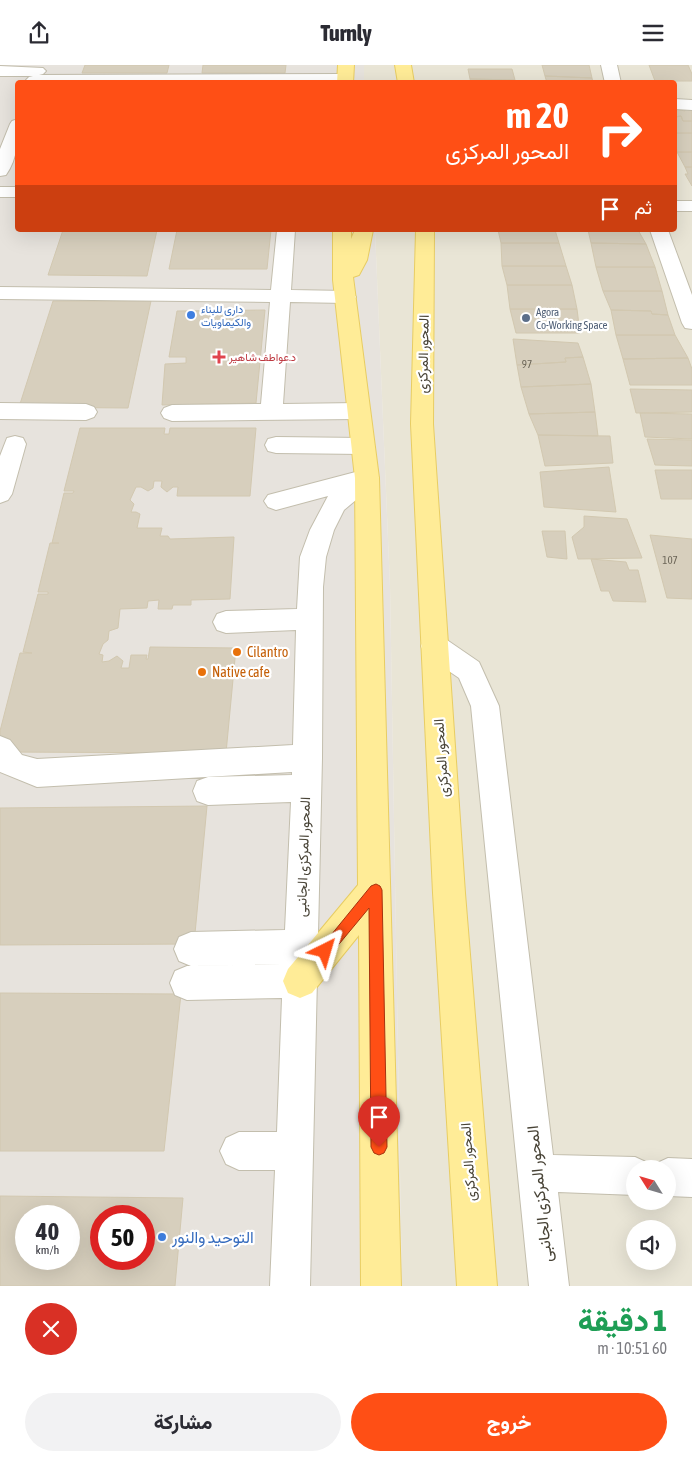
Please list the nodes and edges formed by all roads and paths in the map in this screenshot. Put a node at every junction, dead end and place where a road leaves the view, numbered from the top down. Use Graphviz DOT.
graph roads {
  1 [pos="403,65"];
  2 [pos="609,65"];
  3 [pos="0,71"];
  4 [pos="175,72"];
  5 [pos="36,74"];
  6 [pos="296,76"];
  7 [pos="346,76"];
  8 [pos="111,80"];
  9 [pos="129,80"];
  10 [pos="406,80"];
  11 [pos="612,80"];
  12 [pos="677,104"];
  13 [pos="692,105"];
  14 [pos="15,132"];
  15 [pos="0,171"];
  16 [pos="0,192"];
  17 [pos="15,192"];
  18 [pos="677,206"];
  19 [pos="692,206"];
  20 [pos="286,232"];
  21 [pos="342,232"];
  22 [pos="363,232"];
  23 [pos="425,232"];
  24 [pos="660,232"];
  25 [pos="344,289"];
  26 [pos="0,293"];
  27 [pos="280,297"];
  28 [pos="692,323"];
  29 [pos="0,411"];
  30 [pos="359,411"];
  31 [pos="86,412"];
  32 [pos="271,412"];
  33 [pos="172,413"];
  34 [pos="15,443"];
  35 [pos="276,445"];
  36 [pos="363,445"];
  37 [pos="367,478"];
  38 [pos="0,494"];
  39 [pos="276,501"];
  40 [pos="309,619"];
  41 [pos="226,622"];
  42 [pos="434,646"];
  43 [pos="0,749"];
  44 [pos="306,773"];
  45 [pos="208,791"];
  46 [pos="376,890"];
  47 [pos="300,946"];
  48 [pos="191,949"];
  49 [pos="300,981"];
  50 [pos="187,983"];
  51 [pos="239,1151"];
  52 [pos="294,1151"];
  53 [pos="537,1173"];
  54 [pos="626,1176"];
  55 [pos="676,1177"];
  56 [pos="692,1178"];
  57 [pos="290,1286"];
  58 [pos="381,1286"];
  59 [pos="477,1286"];
  60 [pos="549,1286"];
  1 -- 10 [label="main road"];
  2 -- 11 [label="street"];
  3 -- 5 [label="street"];
  4 -- 6 [label="street"];
  4 -- 9 [label="street"];
  5 -- 8 [label="street"];
  6 -- 7 [label="street"];
  12 -- 13 [label="street"];
  14 -- 15 [label="street"];
  16 -- 17 [label="street"];
  18 -- 19 [label="street"];
  20 -- 27 [label="street"];
  21 -- 25 [label="main road"];
  22 -- 25 [label="main road"];
  23 -- 42 [label="main road, المحور المركزى"];
  24 -- 28 [label="street"];
  25 -- 27 [label="street"];
  25 -- 30 [label="main road"];
  26 -- 27 [label="street"];
  27 -- 32 [label="street"];
  29 -- 31 [label="street"];
  30 -- 32 [label="street"];
  30 -- 36 [label="main road"];
  32 -- 33 [label="street"];
  34 -- 38 [label="street"];
  35 -- 36 [label="street"];
  36 -- 37 [label="main road"];
  37 -- 39 [label="street"];
  37 -- 40 [label="street, المحور المركزى الجانبى"];
  37 -- 46 [label="main road"];
  40 -- 41 [label="street"];
  40 -- 44 [label="street, المحور المركزى الجانبى"];
  42 -- 53 [label="street, المحور المركزى الجانبى"];
  42 -- 59 [label="main road, المحور المركزى"];
  43 -- 44 [label="street"];
  44 -- 45 [label="street"];
  44 -- 47 [label="street, المحور المركزى الجانبى"];
  46 -- 49 [label="main road"];
  46 -- 58 [label="main road"];
  47 -- 48 [label="street"];
  47 -- 49 [label="street, المحور المركزى الجانبى"];
  49 -- 50 [label="street"];
  49 -- 52 [label="street, المحور المركزى الجانبى"];
  51 -- 52 [label="street"];
  52 -- 57 [label="street, المحور المركزى الجانبى"];
  53 -- 54 [label="street"];
  53 -- 60 [label="street, المحور المركزى الجانبى"];
  55 -- 56 [label="street"];
}
